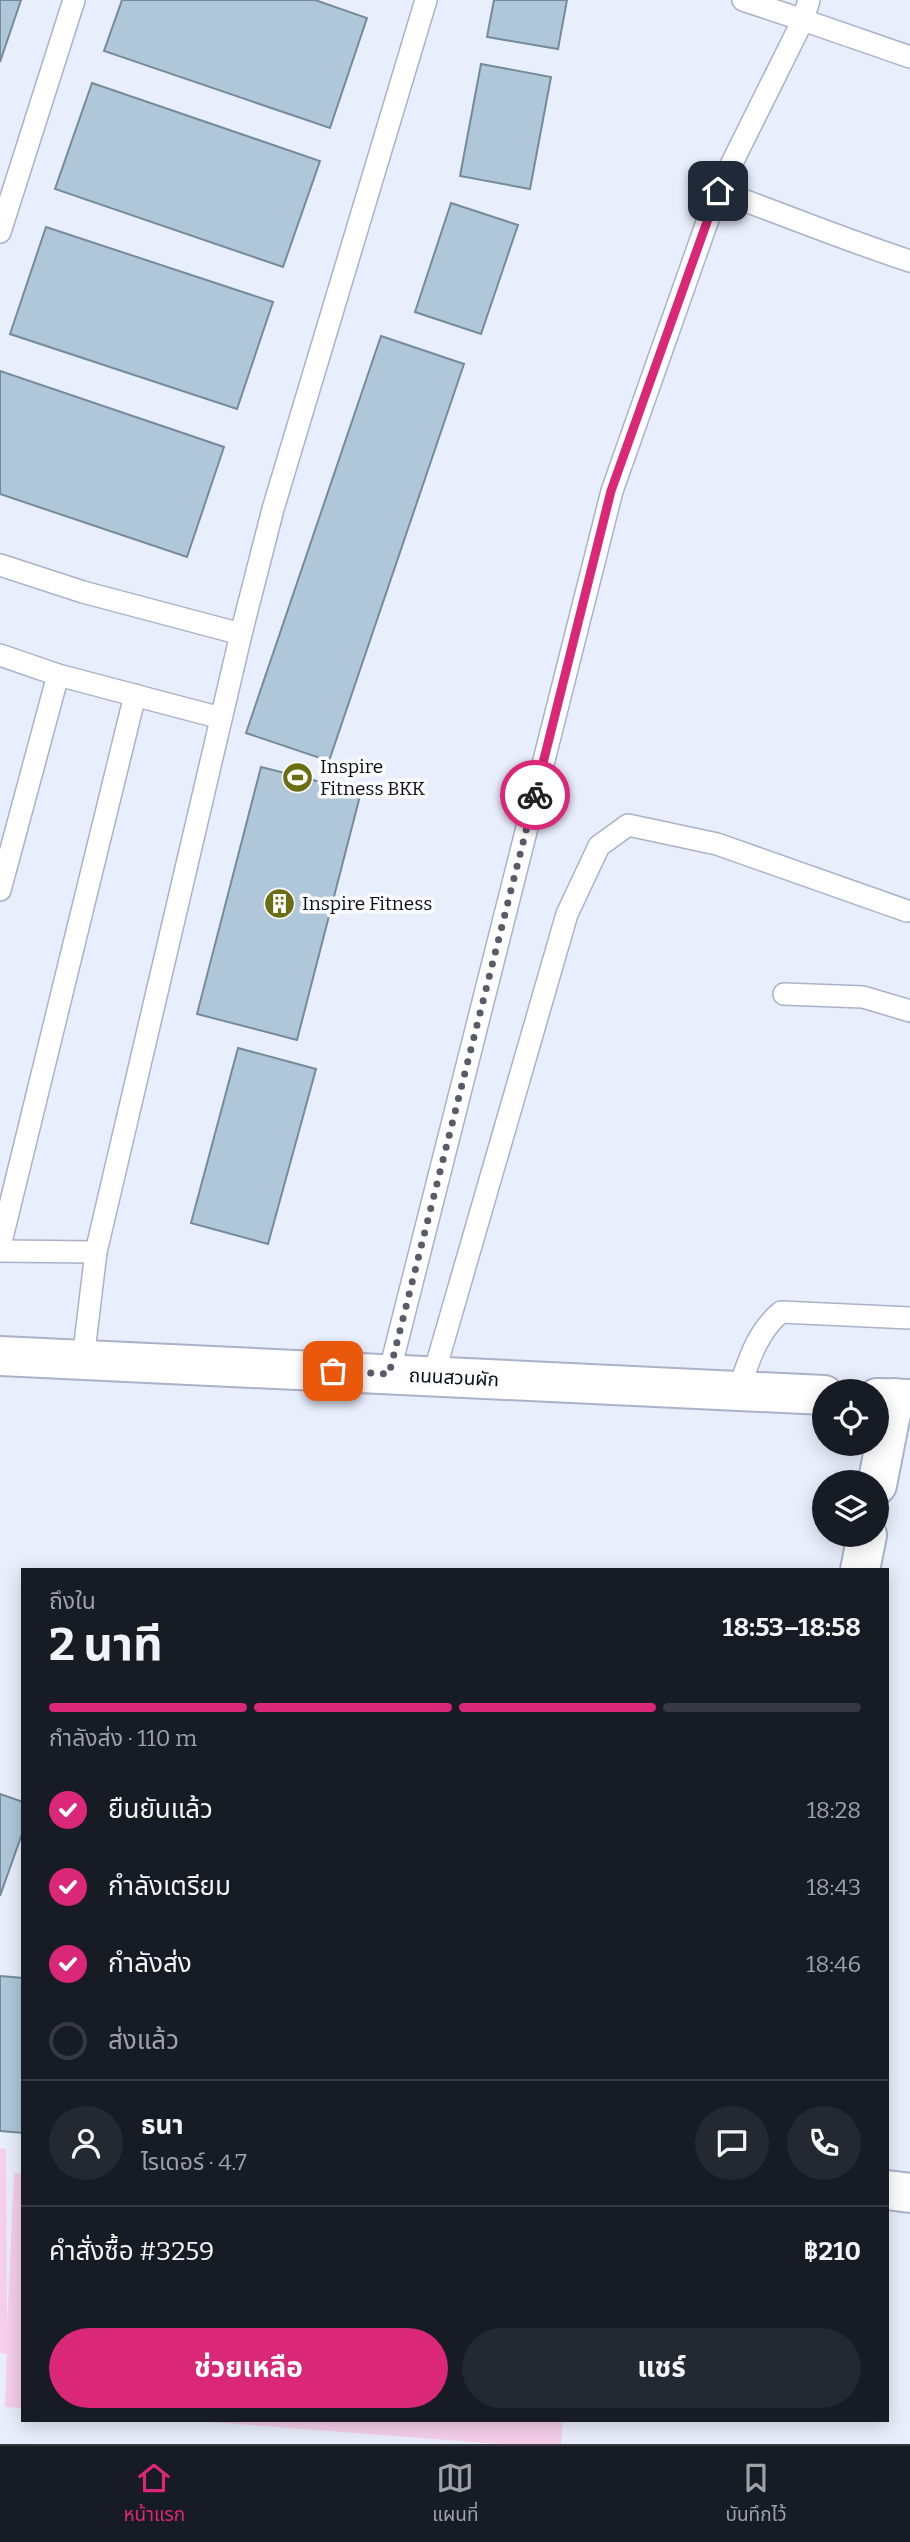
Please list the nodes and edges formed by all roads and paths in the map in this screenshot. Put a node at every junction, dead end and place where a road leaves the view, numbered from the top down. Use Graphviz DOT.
graph roads {
  1 [pos="74,0"];
  2 [pos="426,0"];
  3 [pos="743,0"];
  4 [pos="809,0"];
  5 [pos="803,20"];
  6 [pos="910,57"];
  7 [pos="718,191"];
  8 [pos="0,232"];
  9 [pos="910,261"];
  10 [pos="0,565"];
  11 [pos="241,634"];
  12 [pos="0,655"];
  13 [pos="58,675"];
  14 [pos="135,695"];
  15 [pos="221,718"];
  16 [pos="0,890"];
  17 [pos="907,911"];
  18 [pos="784,994"];
  19 [pos="910,1011"];
  20 [pos="0,1248"];
  21 [pos="96,1252"];
  22 [pos="910,1318"];
  23 [pos="0,1356"];
  24 [pos="83,1360"];
  25 [pos="389,1374"];
  26 [pos="433,1377"];
  27 [pos="738,1391"];
  28 [pos="812,1394"];
  29 [pos="893,1398"];
  30 [pos="880,1470"];
  31 [pos="865,1547"];
  32 [pos="860,1568"];
  33 [pos="889,2189"];
  34 [pos="910,2193"];
  1 -- 8 [label="lane"];
  2 -- 11 [label="lane"];
  3 -- 5 [label="lane"];
  4 -- 5 [label="lane"];
  5 -- 6 [label="lane"];
  5 -- 7 [label="lane"];
  7 -- 9 [label="lane"];
  7 -- 25 [label="lane"];
  10 -- 11 [label="lane"];
  11 -- 15 [label="lane"];
  12 -- 13 [label="lane"];
  13 -- 14 [label="lane"];
  13 -- 16 [label="lane"];
  14 -- 15 [label="lane"];
  14 -- 20 [label="lane"];
  15 -- 21 [label="lane"];
  17 -- 26 [label="lane"];
  18 -- 19 [label="lane"];
  20 -- 21 [label="lane"];
  21 -- 24 [label="lane"];
  22 -- 27 [label="lane"];
  23 -- 24 [label="street, ถนนสวนผัก"];
  24 -- 25 [label="street, ถนนสวนผัก"];
  25 -- 26 [label="street, ถนนสวนผัก"];
  26 -- 27 [label="street, ถนนสวนผัก"];
  27 -- 28 [label="street, ถนนสวนผัก"];
  29 -- 30 [label="street"];
  31 -- 32 [label="street"];
  33 -- 34 [label="street"];
}
